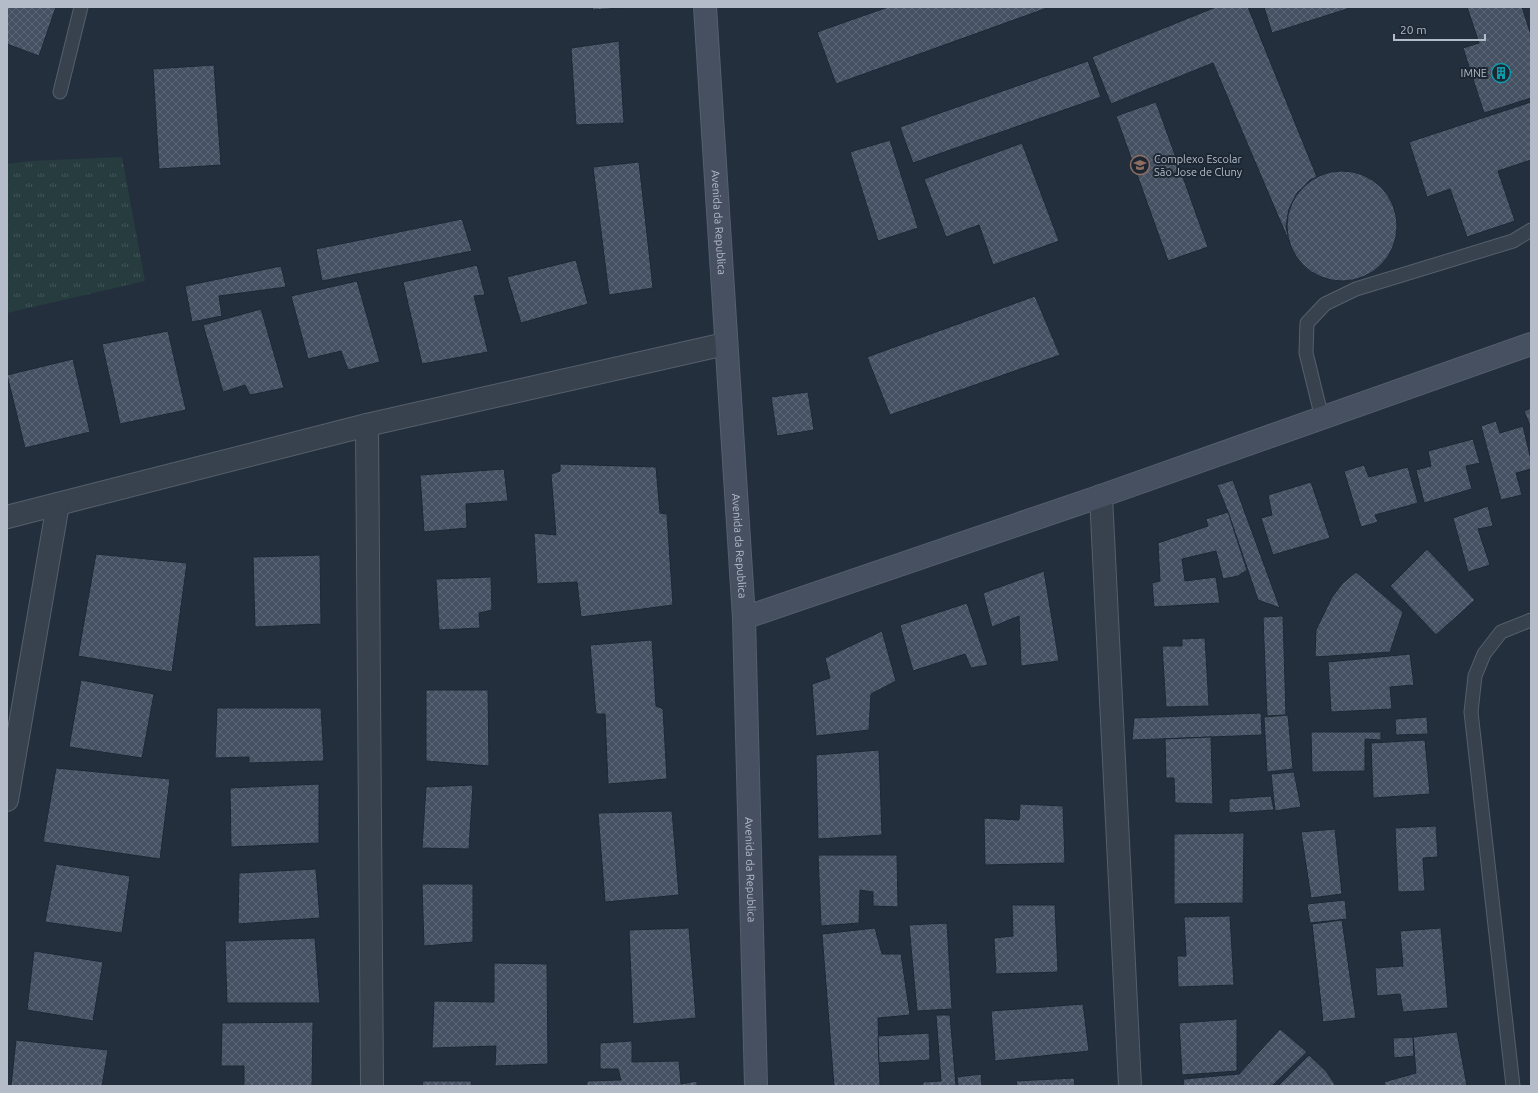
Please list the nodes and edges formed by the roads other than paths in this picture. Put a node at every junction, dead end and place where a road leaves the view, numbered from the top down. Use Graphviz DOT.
graph roads {
  1 [pos="81,7"];
  2 [pos="705,7"];
  3 [pos="60,92"];
  4 [pos="1531,230"];
  5 [pos="725,344"];
  6 [pos="1531,344"];
  7 [pos="1322,418"];
  8 [pos="367,426"];
  9 [pos="1101,496"];
  10 [pos="58,504"];
  11 [pos="7,517"];
  12 [pos="744,618"];
  13 [pos="1531,620"];
  14 [pos="7,800"];
  15 [pos="372,1086"];
  16 [pos="756,1086"];
  17 [pos="1130,1086"];
  18 [pos="1513,1086"];
  1 -- 3 [label="lane"];
  2 -- 5 [label="street, Avenida da Republica"];
  4 -- 7 [label="lane"];
  5 -- 8 [label="street"];
  5 -- 12 [label="street, Avenida da Republica"];
  6 -- 7 [label="street"];
  7 -- 9 [label="street"];
  8 -- 10 [label="street"];
  8 -- 15 [label="street"];
  9 -- 12 [label="street"];
  9 -- 17 [label="street"];
  10 -- 11 [label="street"];
  10 -- 14 [label="street"];
  12 -- 16 [label="street, Avenida da Republica"];
  13 -- 18 [label="lane"];
}
